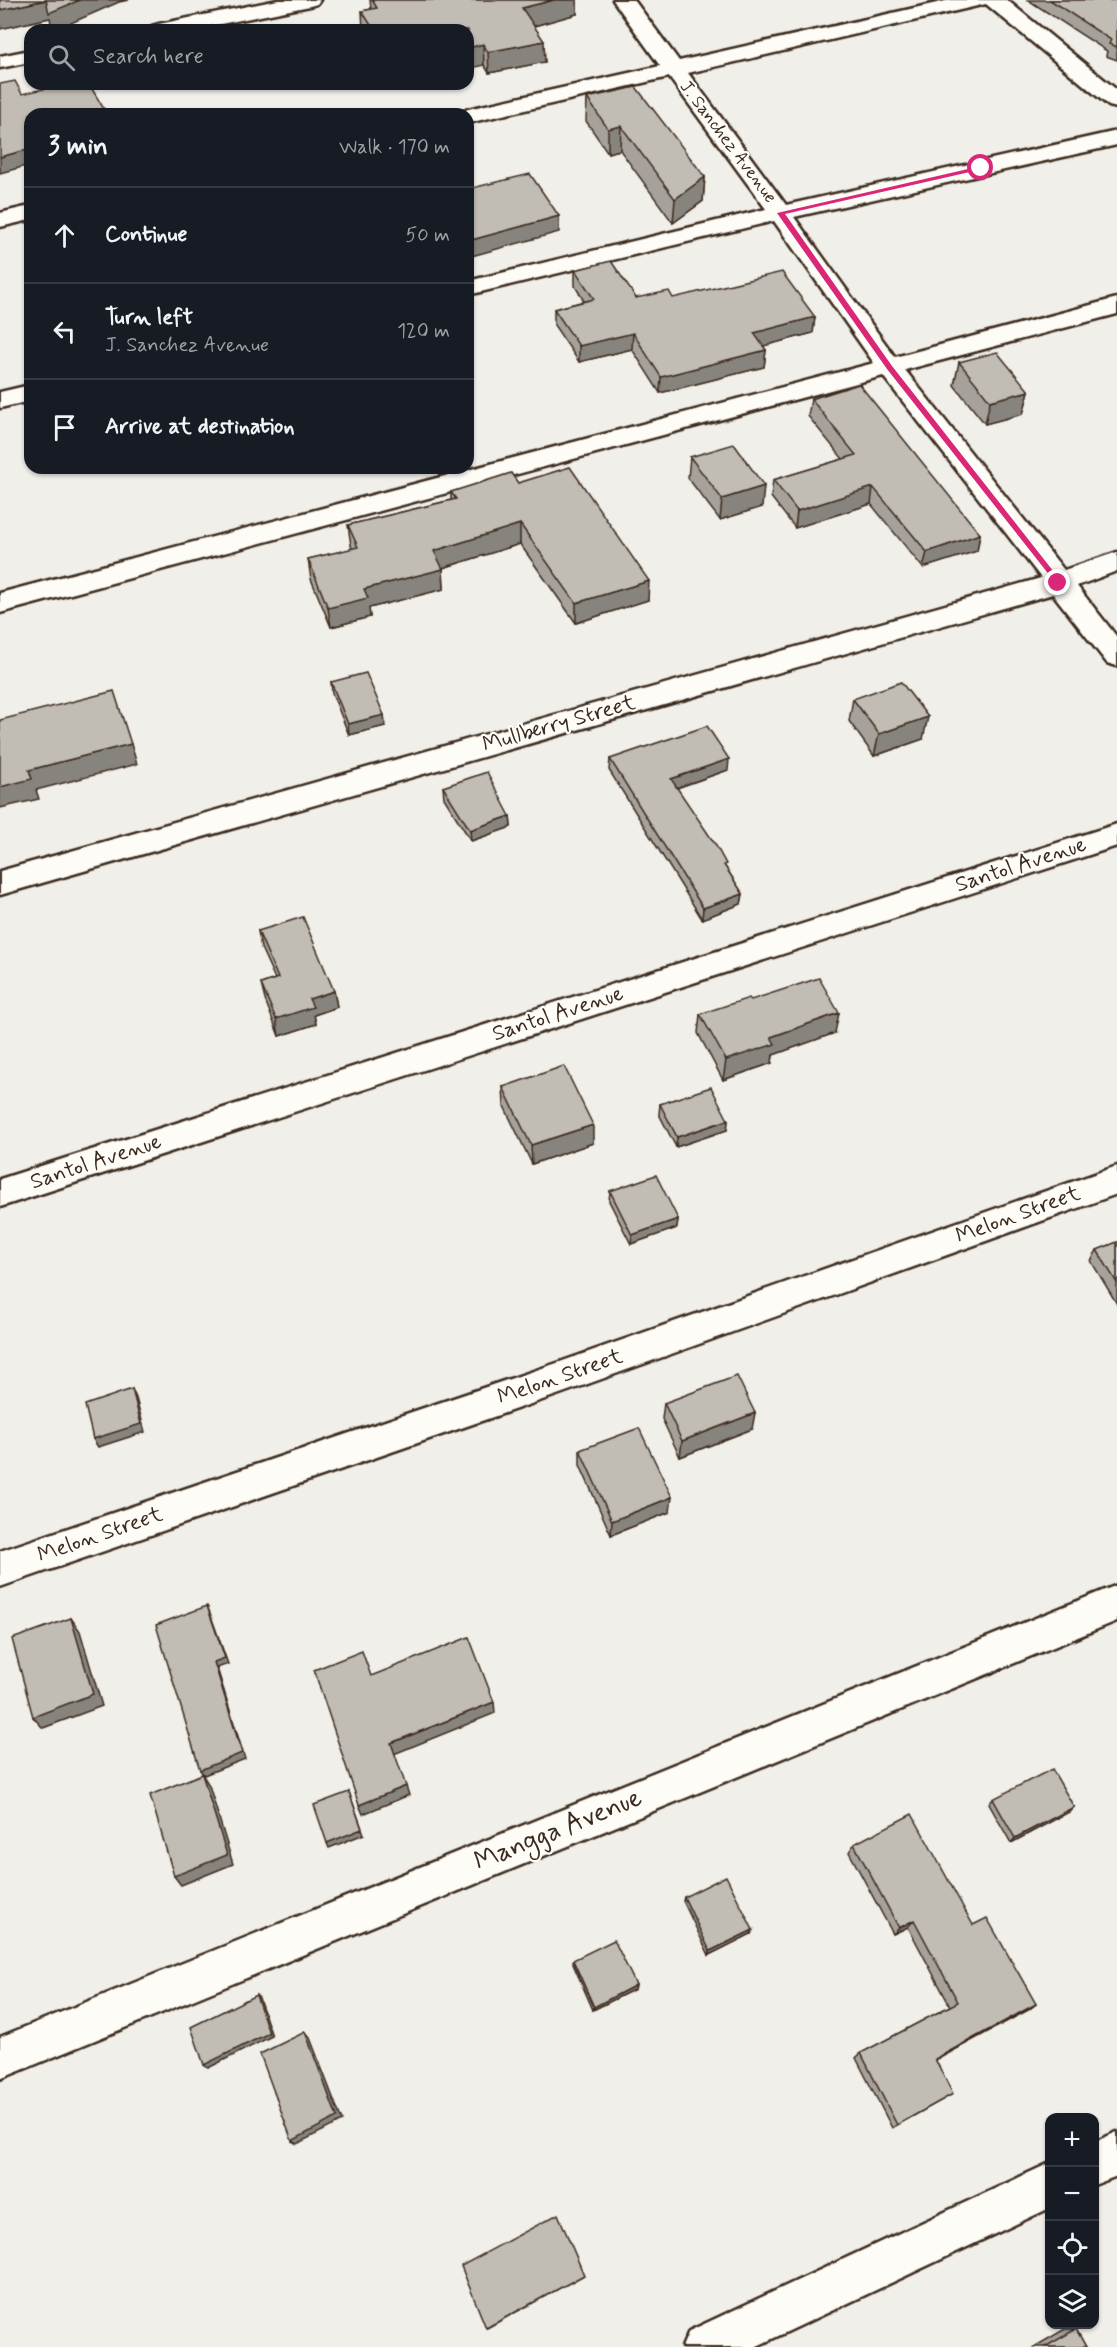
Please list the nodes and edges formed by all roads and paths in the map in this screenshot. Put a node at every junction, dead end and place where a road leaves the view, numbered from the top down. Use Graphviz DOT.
graph roads {
  1 [pos="310,0"];
  2 [pos="622,0"];
  3 [pos="978,0"];
  4 [pos="994,0"];
  5 [pos="189,24"];
  6 [pos="24,57"];
  7 [pos="0,62"];
  8 [pos="674,71"];
  9 [pos="1117,101"];
  10 [pos="474,115"];
  11 [pos="1117,138"];
  12 [pos="780,213"];
  13 [pos="24,214"];
  14 [pos="0,220"];
  15 [pos="474,287"];
  16 [pos="1117,306"];
  17 [pos="890,368"];
  18 [pos="24,394"];
  19 [pos="0,400"];
  20 [pos="1117,561"];
  21 [pos="1058,583"];
  22 [pos="0,603"];
  23 [pos="1117,656"];
  24 [pos="1117,835"];
  25 [pos="0,883"];
  26 [pos="1117,1180"];
  27 [pos="0,1193"];
  28 [pos="0,1569"];
  29 [pos="1117,1603"];
  30 [pos="0,2058"];
  31 [pos="1117,2154"];
  32 [pos="1099,2162"];
  33 [pos="1045,2187"];
  34 [pos="705,2347"];
  1 -- 5 [label="street"];
  2 -- 8 [label="street, J. Sanchez Avenue"];
  3 -- 8 [label="street"];
  4 -- 9 [label="street"];
  6 -- 7 [label="street"];
  8 -- 10 [label="street"];
  8 -- 12 [label="street, J. Sanchez Avenue"];
  11 -- 12 [label="street"];
  12 -- 15 [label="street"];
  12 -- 17 [label="street, J. Sanchez Avenue"];
  13 -- 14 [label="street"];
  16 -- 17 [label="street"];
  17 -- 21 [label="street, J. Sanchez Avenue"];
  17 -- 22 [label="street"];
  18 -- 19 [label="street"];
  20 -- 21 [label="street, Mullberry Street"];
  21 -- 23 [label="street, J. Sanchez Avenue"];
  21 -- 25 [label="street, Mullberry Street"];
  24 -- 27 [label="street, Santol Avenue"];
  26 -- 28 [label="street, Melon Street"];
  29 -- 30 [label="street, Mangga Avenue"];
  31 -- 32 [label="street"];
  33 -- 34 [label="street"];
}
